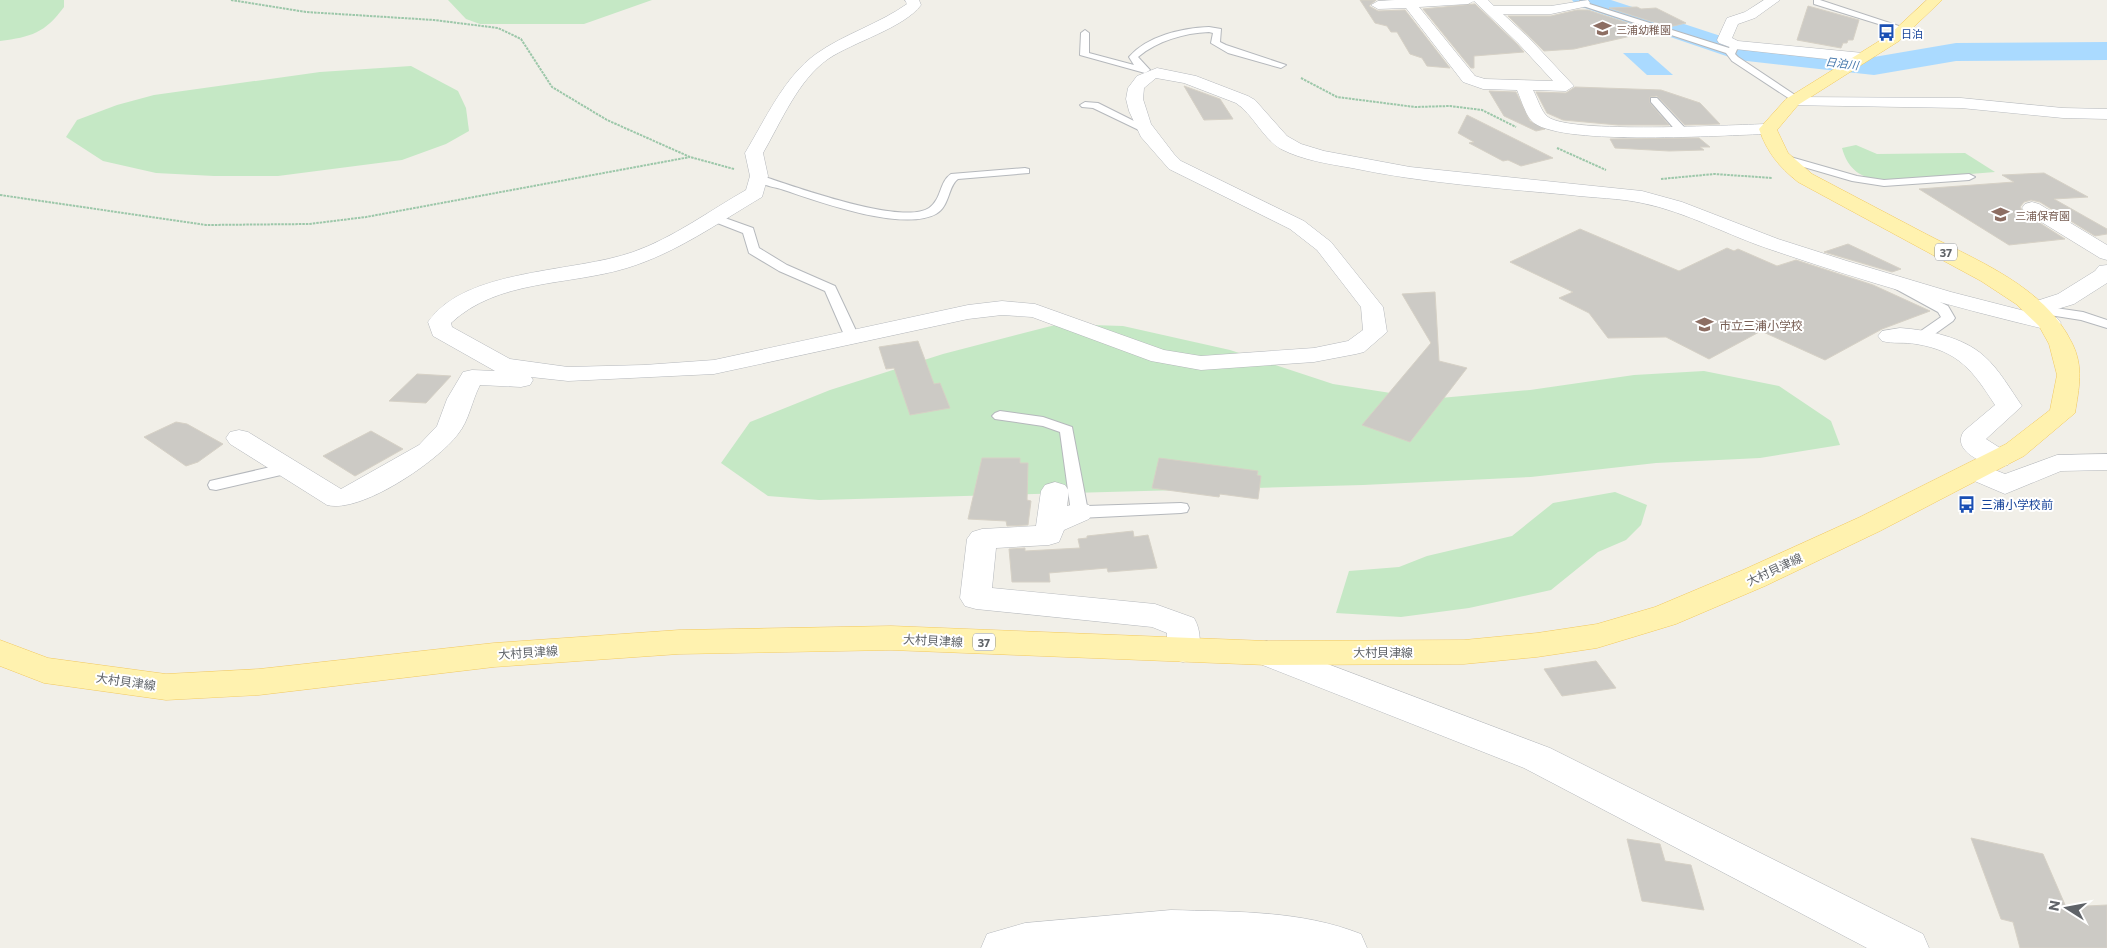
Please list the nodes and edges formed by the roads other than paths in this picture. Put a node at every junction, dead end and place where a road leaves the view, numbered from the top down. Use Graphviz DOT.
graph roads {
  1 [pos="912,0"];
  2 [pos="1468,0"];
  3 [pos="1773,0"];
  4 [pos="1935,0"];
  5 [pos="1817,2"];
  6 [pos="1410,4"];
  7 [pos="1571,4"];
  8 [pos="1378,5"];
  9 [pos="1486,5"];
  10 [pos="1904,29"];
  11 [pos="1085,33"];
  12 [pos="1710,44"];
  13 [pos="1731,47"];
  14 [pos="1863,58"];
  15 [pos="1281,65"];
  16 [pos="1149,71"];
  17 [pos="1523,85"];
  18 [pos="1654,100"];
  19 [pos="1794,100"];
  20 [pos="1085,105"];
  21 [pos="2063,113"];
  22 [pos="2107,114"];
  23 [pos="2107,119"];
  24 [pos="1768,129"];
  25 [pos="1147,130"];
  26 [pos="1682,131"];
  27 [pos="1780,156"];
  28 [pos="1025,171"];
  29 [pos="758,177"];
  30 [pos="1969,177"];
  31 [pos="2032,208"];
  32 [pos="711,217"];
  33 [pos="2107,254"];
  34 [pos="2107,272"];
  35 [pos="1894,283"];
  36 [pos="2042,316"];
  37 [pos="2107,324"];
  38 [pos="1890,336"];
  39 [pos="852,337"];
  40 [pos="1920,338"];
  41 [pos="560,373"];
  42 [pos="1000,416"];
  43 [pos="239,438"];
  44 [pos="2107,462"];
  45 [pos="1986,465"];
  46 [pos="288,468"];
  47 [pos="216,485"];
  48 [pos="1055,491"];
  49 [pos="1181,508"];
  50 [pos="1079,512"];
  51 [pos="1050,526"];
  52 [pos="1183,650"];
  53 [pos="0,652"];
  54 [pos="1267,653"];
  55 [pos="1002,948"];
  56 [pos="1346,948"];
  57 [pos="1908,948"];
  1 -- 29 [label="street"];
  2 -- 6 [label="street"];
  3 -- 13 [label="street"];
  4 -- 10 [label="main road"];
  5 -- 10 [label="lane"];
  6 -- 8 [label="street"];
  6 -- 17 [label="street"];
  7 -- 9 [label="street"];
  7 -- 12 [label="lane"];
  9 -- 17 [label="street"];
  10 -- 14 [label="main road"];
  11 -- 16 [label="lane"];
  12 -- 13 [label="street"];
  13 -- 14 [label="street"];
  13 -- 19 [label="lane"];
  14 -- 19 [label="main road"];
  15 -- 16 [label="lane"];
  16 -- 25 [label="street"];
  16 -- 35 [label="street"];
  17 -- 26 [label="street"];
  18 -- 26 [label="lane"];
  19 -- 21 [label="street"];
  19 -- 24 [label="main road"];
  20 -- 25 [label="lane"];
  21 -- 22 [label="street"];
  21 -- 23 [label="street"];
  24 -- 26 [label="street"];
  24 -- 27 [label="main road, 大村貝津線 / 37"];
  25 -- 39 [label="street"];
  27 -- 30 [label="lane"];
  27 -- 36 [label="main road, 大村貝津線 / 37"];
  28 -- 29 [label="lane"];
  29 -- 32 [label="street"];
  31 -- 33 [label="street"];
  32 -- 39 [label="lane"];
  32 -- 41 [label="street"];
  34 -- 36 [label="street"];
  35 -- 36 [label="street"];
  35 -- 40 [label="lane"];
  36 -- 37 [label="lane"];
  36 -- 45 [label="main road, 大村貝津線 / 37"];
  38 -- 40 [label="street"];
  39 -- 41 [label="street"];
  40 -- 45 [label="street"];
  41 -- 46 [label="street"];
  42 -- 50 [label="lane"];
  43 -- 46 [label="street"];
  44 -- 45 [label="street"];
  45 -- 54 [label="main road, 大村貝津線 / 37"];
  46 -- 47 [label="lane"];
  48 -- 51 [label="street"];
  49 -- 50 [label="lane"];
  50 -- 51 [label="street"];
  51 -- 52 [label="street"];
  52 -- 53 [label="main road, 大村貝津線 / 37"];
  52 -- 54 [label="main road, 大村貝津線 / 37"];
  54 -- 57 [label="street"];
  55 -- 56 [label="street"];
}
